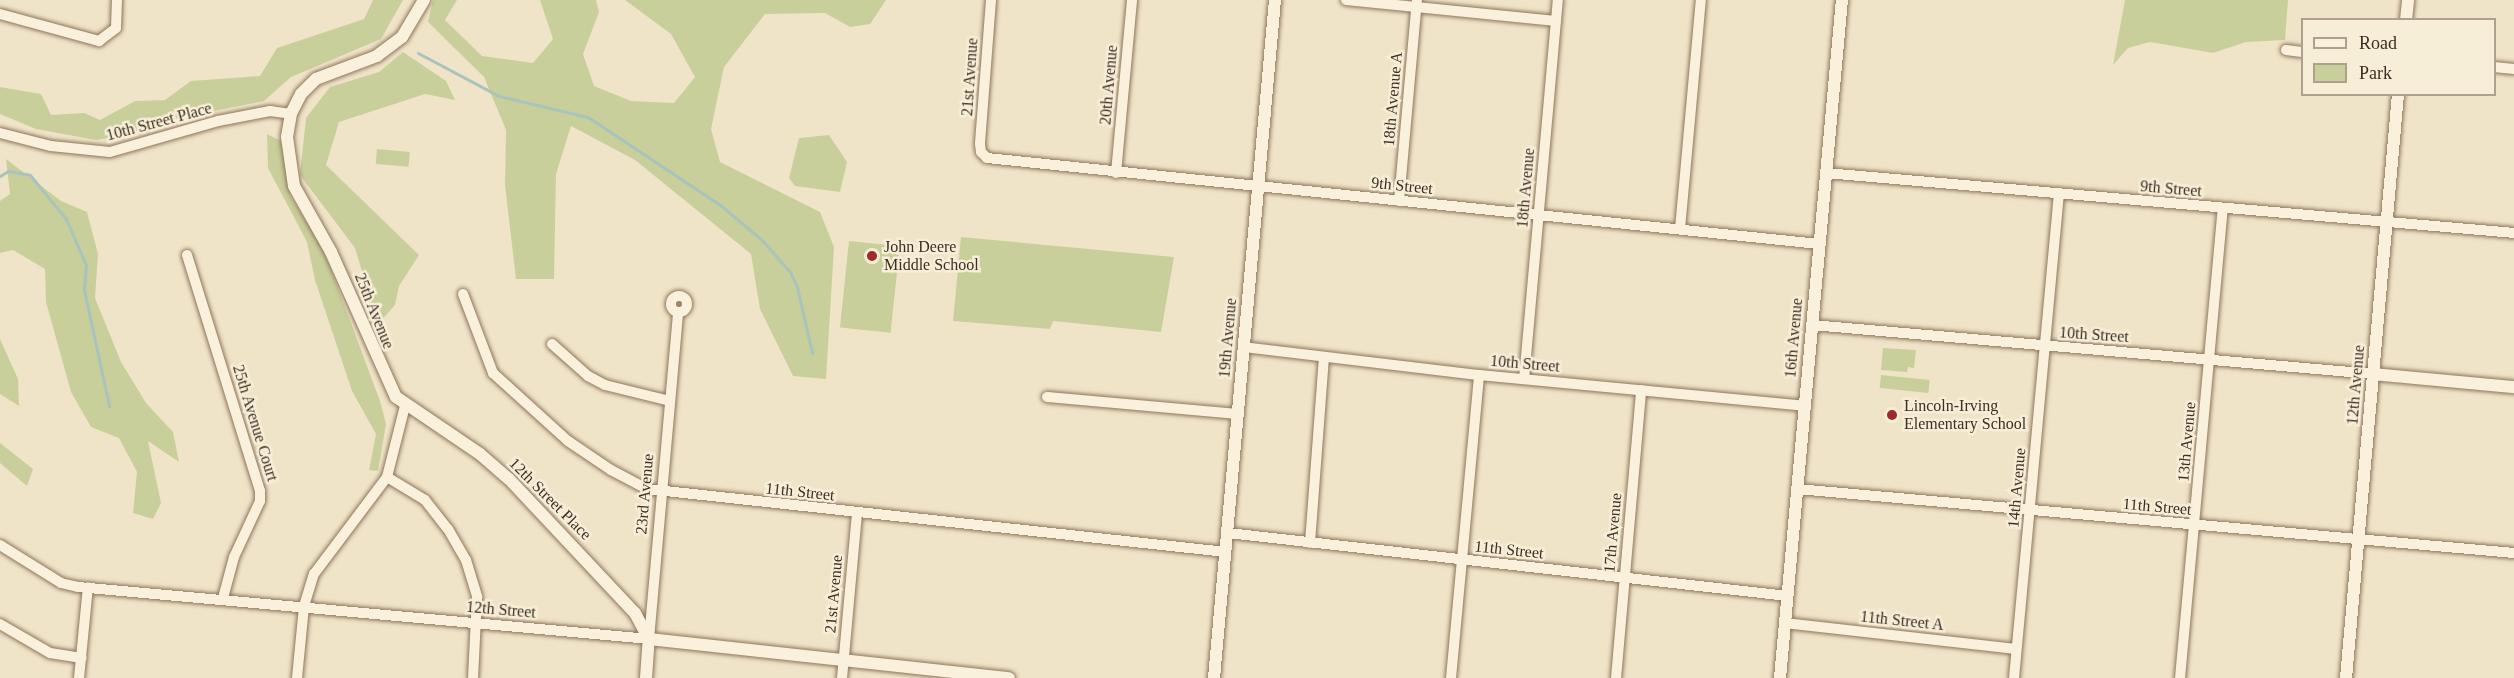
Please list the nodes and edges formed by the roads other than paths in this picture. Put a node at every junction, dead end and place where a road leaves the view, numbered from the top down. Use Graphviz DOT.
graph roads {
  1 [pos="117,0"];
  2 [pos="424,0"];
  3 [pos="991,0"];
  4 [pos="1132,0"];
  5 [pos="1275,0"];
  6 [pos="1346,0"];
  7 [pos="1558,0"];
  8 [pos="1701,0"];
  9 [pos="1842,0"];
  10 [pos="2408,0"];
  11 [pos="1417,4"];
  12 [pos="0,14"];
  13 [pos="2406,18"];
  14 [pos="1556,21"];
  15 [pos="2286,50"];
  16 [pos="2301,52"];
  17 [pos="2496,68"];
  18 [pos="2514,69"];
  19 [pos="2398,96"];
  20 [pos="291,114"];
  21 [pos="0,133"];
  22 [pos="982,155"];
  23 [pos="1116,173"];
  24 [pos="1826,173"];
  25 [pos="1258,186"];
  26 [pos="2059,194"];
  27 [pos="1399,201"];
  28 [pos="2223,209"];
  29 [pos="1539,215"];
  30 [pos="2388,222"];
  31 [pos="1680,229"];
  32 [pos="2514,233"];
  33 [pos="1819,244"];
  34 [pos="187,255"];
  35 [pos="463,294"];
  36 [pos="678,313"];
  37 [pos="1812,325"];
  38 [pos="552,344"];
  39 [pos="2044,346"];
  40 [pos="1243,347"];
  41 [pos="1324,358"];
  42 [pos="2210,360"];
  43 [pos="2373,374"];
  44 [pos="1479,375"];
  45 [pos="1524,379"];
  46 [pos="2514,387"];
  47 [pos="1641,390"];
  48 [pos="1047,397"];
  49 [pos="670,401"];
  50 [pos="405,406"];
  51 [pos="1805,406"];
  52 [pos="1238,414"];
  53 [pos="387,477"];
  54 [pos="1797,489"];
  55 [pos="662,492"];
  56 [pos="2031,510"];
  57 [pos="857,513"];
  58 [pos="2194,525"];
  59 [pos="1228,533"];
  60 [pos="2358,540"];
  61 [pos="1310,543"];
  62 [pos="0,544"];
  63 [pos="1226,552"];
  64 [pos="2514,553"];
  65 [pos="1462,561"];
  66 [pos="1624,578"];
  67 [pos="88,587"];
  68 [pos="1788,596"];
  69 [pos="223,598"];
  70 [pos="304,606"];
  71 [pos="1785,623"];
  72 [pos="0,624"];
  73 [pos="478,624"];
  74 [pos="649,639"];
  75 [pos="2016,649"];
  76 [pos="82,658"];
  77 [pos="843,660"];
  78 [pos="79,678"];
  79 [pos="297,678"];
  80 [pos="473,678"];
  81 [pos="646,678"];
  82 [pos="842,678"];
  83 [pos="1009,678"];
  84 [pos="1215,678"];
  85 [pos="1451,678"];
  86 [pos="1616,678"];
  87 [pos="1780,678"];
  88 [pos="2014,678"];
  89 [pos="2180,678"];
  90 [pos="2346,678"];
  1 -- 12 [label="street"];
  2 -- 20 [label="street, 25th Avenue"];
  3 -- 22 [label="street, 21st Avenue"];
  4 -- 23 [label="street, 20th Avenue"];
  5 -- 25 [label="street, 19th Avenue"];
  6 -- 11 [label="street"];
  7 -- 14 [label="street, 18th Avenue"];
  8 -- 31 [label="street"];
  9 -- 24 [label="street, 16th Avenue"];
  10 -- 13 [label="street"];
  11 -- 14 [label="street"];
  11 -- 27 [label="street, 18th Avenue A"];
  14 -- 29 [label="street, 18th Avenue"];
  15 -- 16 [label="street"];
  17 -- 18 [label="street"];
  19 -- 30 [label="street, 12th Avenue"];
  20 -- 21 [label="street, 10th Street Place"];
  20 -- 50 [label="street, 25th Avenue"];
  22 -- 23 [label="street, 9th Street"];
  23 -- 25 [label="street, 9th Street"];
  24 -- 26 [label="street, 9th Street"];
  24 -- 33 [label="street, 16th Avenue"];
  25 -- 27 [label="street, 9th Street"];
  25 -- 40 [label="street, 19th Avenue"];
  26 -- 28 [label="street, 9th Street"];
  26 -- 39 [label="street, 14th Avenue"];
  27 -- 29 [label="street, 9th Street"];
  28 -- 30 [label="street, 9th Street"];
  28 -- 42 [label="street, 13th Avenue"];
  29 -- 31 [label="street, 9th Street"];
  29 -- 45 [label="street, 18th Avenue"];
  30 -- 32 [label="street, 9th Street"];
  30 -- 43 [label="street, 12th Avenue"];
  31 -- 33 [label="street, 9th Street"];
  33 -- 37 [label="street, 16th Avenue"];
  34 -- 69 [label="street, 25th Avenue Court"];
  35 -- 55 [label="street, 11th Street"];
  36 -- 49 [label="street, 23rd Avenue"];
  37 -- 39 [label="street, 10th Street"];
  37 -- 51 [label="street, 16th Avenue"];
  38 -- 49 [label="street"];
  39 -- 42 [label="street, 10th Street"];
  39 -- 56 [label="street, 14th Avenue"];
  40 -- 41 [label="street, 10th Street"];
  40 -- 52 [label="street, 19th Avenue"];
  41 -- 44 [label="street, 10th Street"];
  41 -- 61 [label="street"];
  42 -- 43 [label="street, 10th Street"];
  42 -- 58 [label="street, 13th Avenue"];
  43 -- 46 [label="street"];
  43 -- 60 [label="street, 12th Avenue"];
  44 -- 45 [label="street, 10th Street"];
  44 -- 65 [label="street"];
  45 -- 47 [label="street, 10th Street"];
  47 -- 51 [label="street, 10th Street"];
  47 -- 66 [label="street, 17th Avenue"];
  48 -- 52 [label="street"];
  49 -- 55 [label="street, 23rd Avenue"];
  50 -- 53 [label="street"];
  50 -- 74 [label="street, 12th Street Place"];
  51 -- 54 [label="street, 16th Avenue"];
  52 -- 59 [label="street, 19th Avenue"];
  53 -- 70 [label="street"];
  53 -- 73 [label="street"];
  54 -- 56 [label="street, 11th Street"];
  54 -- 68 [label="street, 16th Avenue"];
  55 -- 57 [label="street, 11th Street"];
  55 -- 74 [label="street, 23rd Avenue"];
  56 -- 58 [label="street, 11th Street"];
  56 -- 75 [label="street, 14th Avenue"];
  57 -- 63 [label="street, 11th Street"];
  57 -- 77 [label="street, 21st Avenue"];
  58 -- 60 [label="street, 11th Street"];
  58 -- 89 [label="street, 13th Avenue"];
  59 -- 61 [label="street, 11th Street"];
  59 -- 63 [label="street, 19th Avenue"];
  60 -- 64 [label="street, 11th Street"];
  60 -- 90 [label="street, 12th Avenue"];
  61 -- 65 [label="street, 11th Street"];
  62 -- 67 [label="street, 12th Street"];
  63 -- 84 [label="street, 19th Avenue"];
  65 -- 66 [label="street, 11th Street"];
  65 -- 85 [label="street"];
  66 -- 68 [label="street, 11th Street"];
  66 -- 86 [label="street, 17th Avenue"];
  67 -- 69 [label="street, 12th Street"];
  67 -- 76 [label="street"];
  68 -- 71 [label="street, 16th Avenue"];
  69 -- 70 [label="street, 12th Street"];
  70 -- 73 [label="street, 12th Street"];
  70 -- 79 [label="street"];
  71 -- 75 [label="street, 11th Street A"];
  71 -- 87 [label="street, 16th Avenue"];
  72 -- 76 [label="street"];
  73 -- 74 [label="street, 12th Street"];
  73 -- 80 [label="street"];
  74 -- 77 [label="street, 12th Street"];
  74 -- 81 [label="street, 23rd Avenue"];
  75 -- 88 [label="street, 14th Avenue"];
  76 -- 78 [label="street"];
  77 -- 82 [label="street, 21st Avenue"];
  77 -- 83 [label="street, 12th Street"];
}
